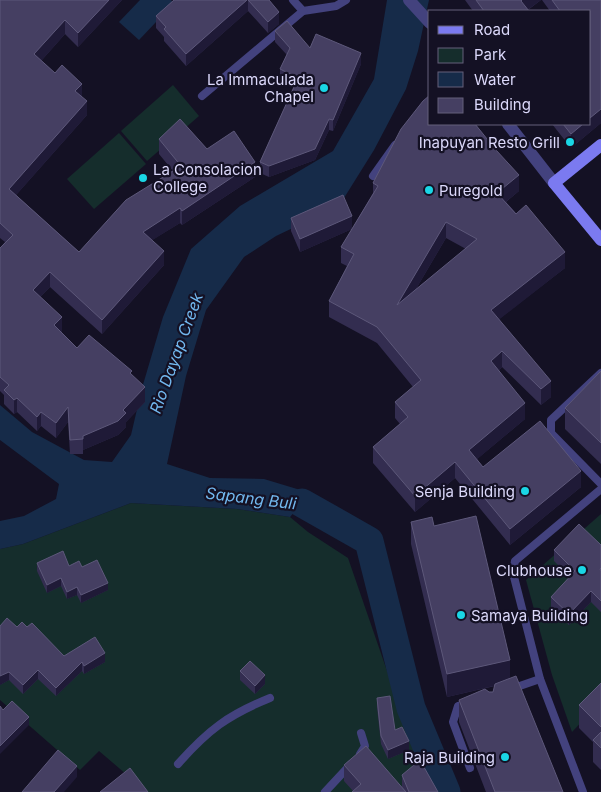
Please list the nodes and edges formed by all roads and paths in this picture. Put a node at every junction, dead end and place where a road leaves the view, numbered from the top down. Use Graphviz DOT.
graph roads {
  1 [pos="293,0"];
  2 [pos="346,0"];
  3 [pos="409,0"];
  4 [pos="302,11"];
  5 [pos="428,20"];
  6 [pos="202,96"];
  7 [pos="509,125"];
  8 [pos="400,136"];
  9 [pos="601,145"];
  10 [pos="373,176"];
  11 [pos="554,183"];
  12 [pos="601,240"];
  13 [pos="601,373"];
  14 [pos="551,420"];
  15 [pos="543,425"];
  16 [pos="601,484"];
  17 [pos="601,489"];
  18 [pos="540,679"];
  19 [pos="504,691"];
  20 [pos="270,698"];
  21 [pos="476,700"];
  22 [pos="361,733"];
  23 [pos="178,764"];
  24 [pos="470,768"];
  25 [pos="325,792"];
  26 [pos="583,792"];
  1 -- 4 [label="lane"];
  2 -- 4 [label="lane"];
  3 -- 5 [label="street"];
  4 -- 6 [label="lane"];
  7 -- 11 [label="street"];
  8 -- 10 [label="lane"];
  9 -- 11 [label="main road"];
  11 -- 12 [label="main road"];
  13 -- 14 [label="lane"];
  14 -- 15 [label="lane"];
  14 -- 16 [label="lane"];
  17 -- 18 [label="lane"];
  18 -- 19 [label="lane"];
  18 -- 26 [label="lane"];
  20 -- 23 [label="lane"];
  21 -- 24 [label="lane"];
  22 -- 25 [label="lane"];
}
